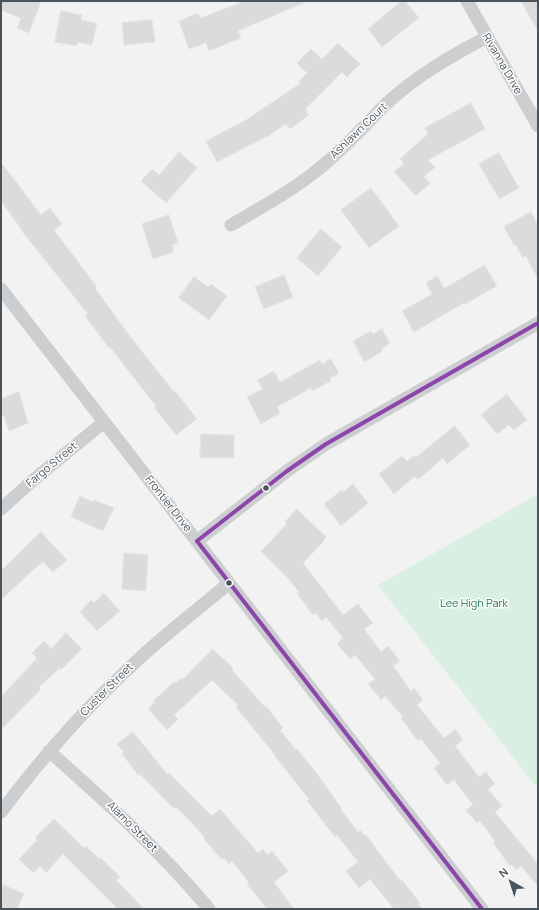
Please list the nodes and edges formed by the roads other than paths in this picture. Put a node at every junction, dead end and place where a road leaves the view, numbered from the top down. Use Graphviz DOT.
graph roads {
  1 [pos="467,1"];
  2 [pos="487,37"];
  3 [pos="538,126"];
  4 [pos="231,225"];
  5 [pos="1,289"];
  6 [pos="538,323"];
  7 [pos="104,422"];
  8 [pos="1,509"];
  9 [pos="197,541"];
  10 [pos="230,583"];
  11 [pos="49,751"];
  12 [pos="1,812"];
  13 [pos="209,909"];
  14 [pos="482,909"];
  1 -- 2 [label="street, Rivanna Drive"];
  2 -- 3 [label="street, Rivanna Drive"];
  2 -- 4 [label="street, Ashlawn Court"];
  5 -- 7 [label="street, Frontier Drive"];
  6 -- 9 [label="street"];
  7 -- 8 [label="street, Fargo Street"];
  7 -- 9 [label="street, Frontier Drive"];
  9 -- 10 [label="street, Frontier Drive"];
  10 -- 11 [label="street, Custer Street"];
  10 -- 14 [label="street, Frontier Drive"];
  11 -- 12 [label="street, Custer Street"];
  11 -- 13 [label="street, Alamo Street"];
}
